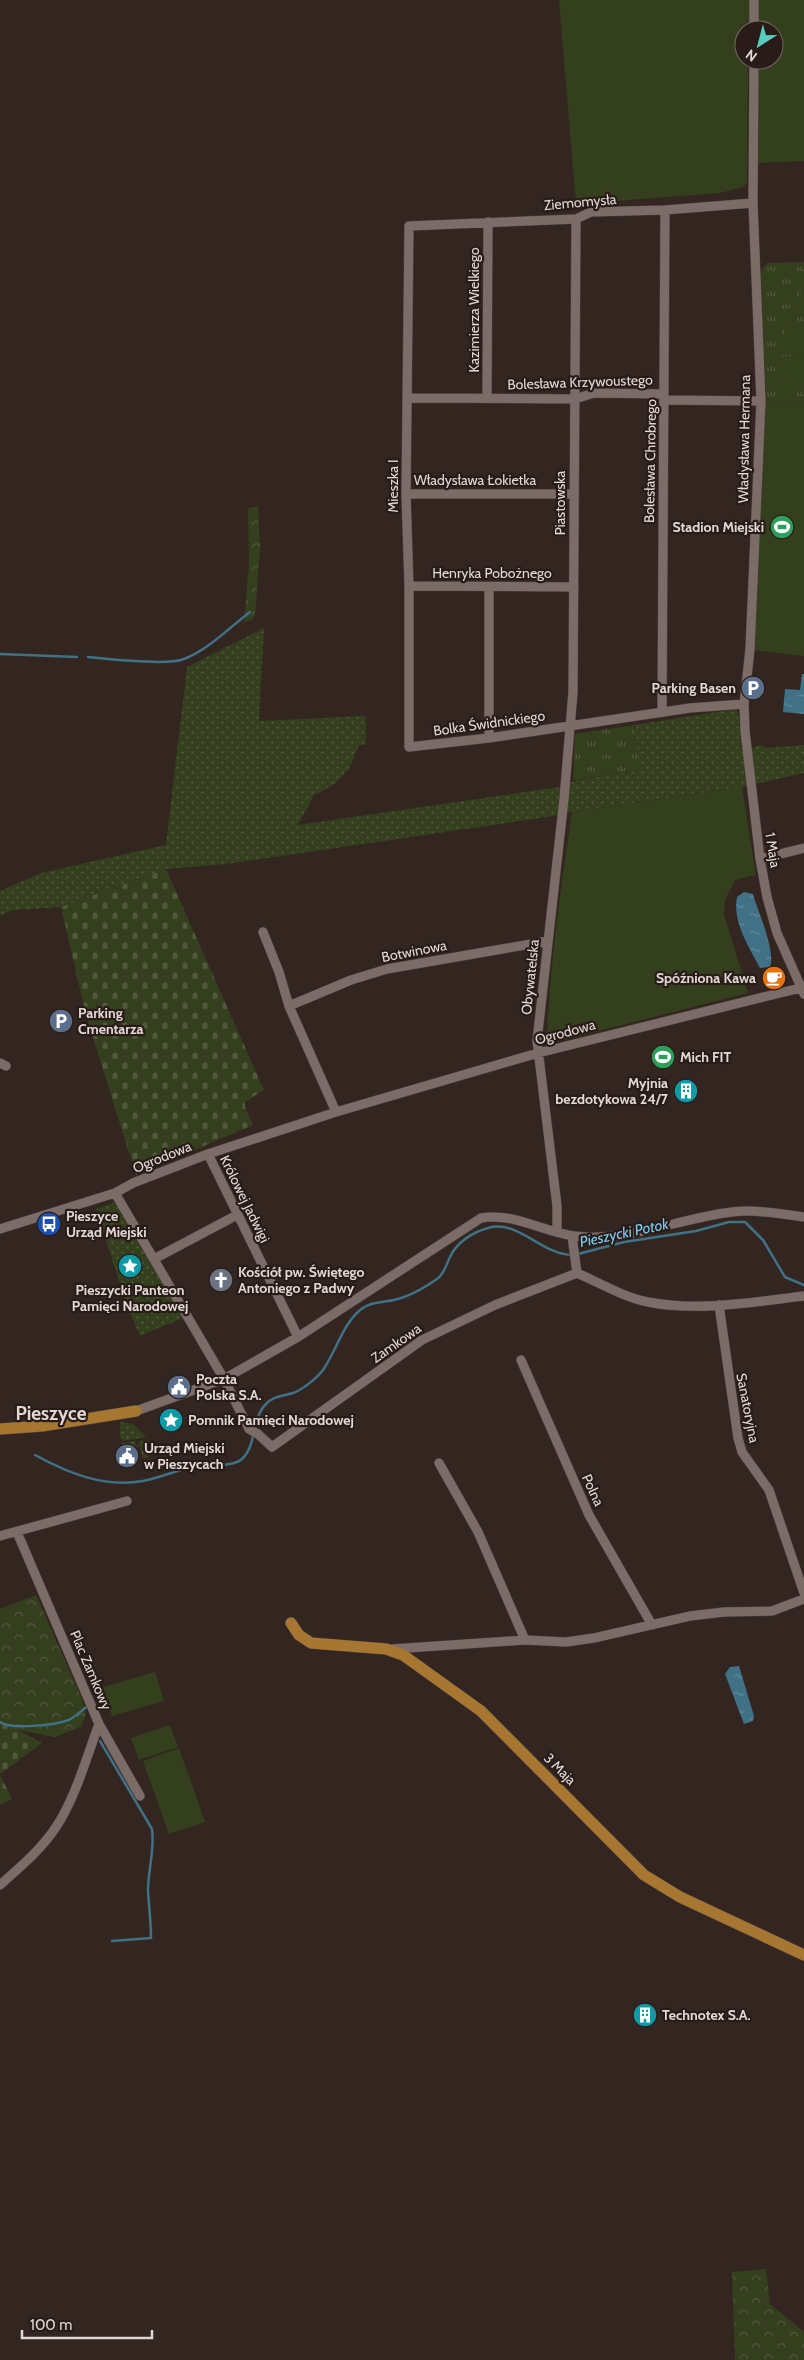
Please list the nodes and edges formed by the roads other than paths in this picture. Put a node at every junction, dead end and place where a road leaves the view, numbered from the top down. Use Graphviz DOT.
graph roads {
  1 [pos="754,0"];
  2 [pos="754,20"];
  3 [pos="754,70"];
  4 [pos="754,203"];
  5 [pos="665,210"];
  6 [pos="576,219"];
  7 [pos="488,222"];
  8 [pos="409,226"];
  9 [pos="664,397"];
  10 [pos="407,398"];
  11 [pos="487,398"];
  12 [pos="575,399"];
  13 [pos="761,400"];
  14 [pos="406,494"];
  15 [pos="574,494"];
  16 [pos="409,586"];
  17 [pos="489,587"];
  18 [pos="574,587"];
  19 [pos="744,704"];
  20 [pos="662,712"];
  21 [pos="571,725"];
  22 [pos="489,738"];
  23 [pos="410,747"];
  24 [pos="565,786"];
  25 [pos="804,848"];
  26 [pos="760,859"];
  27 [pos="263,932"];
  28 [pos="548,941"];
  29 [pos="803,990"];
  30 [pos="289,1006"];
  31 [pos="538,1053"];
  32 [pos="336,1112"];
  33 [pos="208,1154"];
  34 [pos="115,1193"];
  35 [pos="237,1214"];
  36 [pos="804,1217"];
  37 [pos="0,1229"];
  38 [pos="557,1231"];
  39 [pos="572,1236"];
  40 [pos="154,1259"];
  41 [pos="576,1273"];
  42 [pos="804,1296"];
  43 [pos="719,1305"];
  44 [pos="298,1337"];
  45 [pos="521,1360"];
  46 [pos="224,1379"];
  47 [pos="136,1410"];
  48 [pos="0,1429"];
  49 [pos="439,1464"];
  50 [pos="127,1501"];
  51 [pos="17,1532"];
  52 [pos="0,1536"];
  53 [pos="804,1593"];
  54 [pos="804,1599"];
  55 [pos="291,1623"];
  56 [pos="652,1625"];
  57 [pos="525,1640"];
  58 [pos="386,1649"];
  59 [pos="99,1724"];
  60 [pos="140,1796"];
  61 [pos="0,1885"];
  62 [pos="804,1955"];
  1 -- 2 [label="street"];
  3 -- 4 [label="street, Władysława Hermana"];
  4 -- 5 [label="street, Ziemomysła"];
  4 -- 13 [label="street, Władysława Hermana"];
  5 -- 6 [label="street, Ziemomysła"];
  5 -- 9 [label="street, Bolesława Chrobrego"];
  6 -- 7 [label="street, Ziemomysła"];
  6 -- 12 [label="street, Piastowska"];
  7 -- 8 [label="street, Ziemomysła"];
  7 -- 11 [label="street, Kazimierza Wielkiego"];
  8 -- 10 [label="street, Mieszka I"];
  9 -- 12 [label="street, Bolesława Krzywoustego"];
  9 -- 13 [label="street, Bolesława Krzywoustego"];
  9 -- 20 [label="street, Bolesława Chrobrego"];
  10 -- 11 [label="street, Bolesława Krzywoustego"];
  10 -- 14 [label="street, Mieszka I"];
  11 -- 12 [label="street, Bolesława Krzywoustego"];
  12 -- 15 [label="street, Piastowska"];
  13 -- 19 [label="street, Władysława Hermana"];
  14 -- 15 [label="street, Władysława Łokietka"];
  14 -- 16 [label="street, Mieszka I"];
  15 -- 18 [label="street, Piastowska"];
  16 -- 17 [label="street, Henryka Pobożnego"];
  16 -- 23 [label="street, Mieszka I"];
  17 -- 18 [label="street, Henryka Pobożnego"];
  17 -- 22 [label="street"];
  18 -- 21 [label="street, Piastowska"];
  19 -- 20 [label="street, Bolka Świdnickiego"];
  19 -- 26 [label="street, 1 Maja"];
  20 -- 21 [label="street, Bolka Świdnickiego"];
  21 -- 22 [label="street, Bolka Świdnickiego"];
  21 -- 24 [label="street, Piastowska"];
  22 -- 23 [label="street, Bolka Świdnickiego"];
  24 -- 28 [label="street, Obywatelska"];
  25 -- 26 [label="street"];
  26 -- 29 [label="street, 1 Maja"];
  27 -- 30 [label="street"];
  28 -- 30 [label="street, Botwinowa"];
  28 -- 31 [label="street, Obywatelska"];
  29 -- 31 [label="street, Ogrodowa"];
  30 -- 32 [label="street"];
  31 -- 32 [label="street, Ogrodowa"];
  31 -- 38 [label="street, Obywatelska"];
  32 -- 33 [label="street, Ogrodowa"];
  33 -- 34 [label="street, Ogrodowa"];
  33 -- 35 [label="street, Królowej Jadwigi"];
  34 -- 37 [label="street, Ogrodowa"];
  34 -- 40 [label="street"];
  35 -- 40 [label="street"];
  35 -- 44 [label="street, Królowej Jadwigi"];
  36 -- 39 [label="street"];
  38 -- 39 [label="street"];
  38 -- 44 [label="street"];
  39 -- 41 [label="street"];
  40 -- 46 [label="street"];
  41 -- 43 [label="street"];
  41 -- 46 [label="street, Zamkowa"];
  42 -- 43 [label="street"];
  43 -- 53 [label="street, Sanatoryjna"];
  44 -- 46 [label="street"];
  45 -- 56 [label="street, Polna"];
  46 -- 47 [label="street"];
  47 -- 48 [label="main road"];
  49 -- 57 [label="street"];
  50 -- 51 [label="street"];
  51 -- 52 [label="street"];
  51 -- 59 [label="street, Plac Zamkowy"];
  54 -- 56 [label="street"];
  55 -- 58 [label="main road, 3 Maja"];
  56 -- 57 [label="street"];
  57 -- 58 [label="street"];
  58 -- 62 [label="main road, 3 Maja"];
  59 -- 60 [label="street"];
  59 -- 61 [label="street, Plac Zamkowy"];
}
